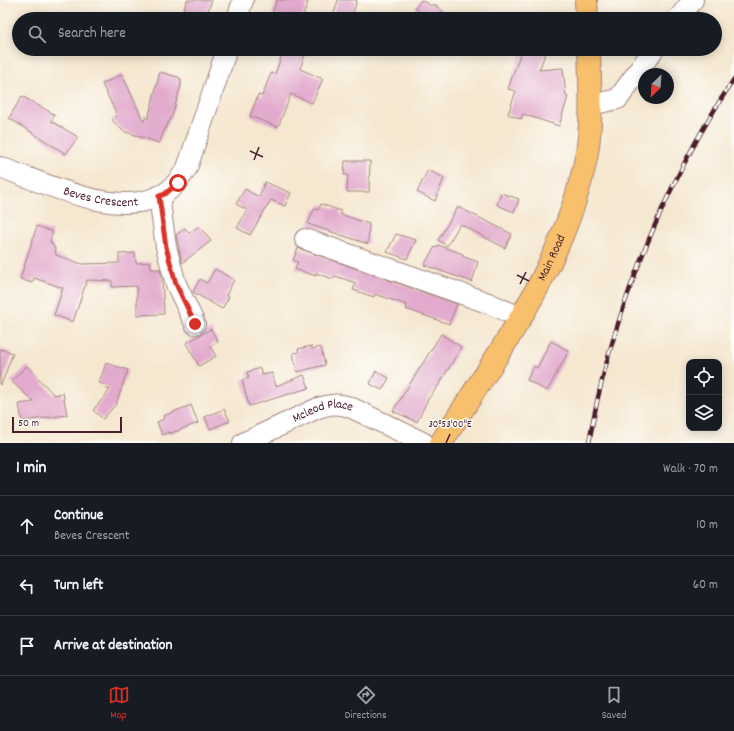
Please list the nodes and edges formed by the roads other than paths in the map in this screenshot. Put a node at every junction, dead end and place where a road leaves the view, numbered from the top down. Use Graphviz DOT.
graph roads {
  1 [pos="243,0"];
  2 [pos="586,0"];
  3 [pos="693,0"];
  4 [pos="239,12"];
  5 [pos="587,12"];
  6 [pos="684,12"];
  7 [pos="225,56"];
  8 [pos="589,56"];
  9 [pos="649,56"];
  10 [pos="590,105"];
  11 [pos="0,167"];
  12 [pos="159,196"];
  13 [pos="305,239"];
  14 [pos="520,317"];
  15 [pos="195,324"];
  16 [pos="243,443"];
  17 [pos="424,443"];
  18 [pos="441,443"];
  1 -- 4 [label="street"];
  2 -- 5 [label="main road"];
  3 -- 6 [label="street"];
  7 -- 12 [label="street, Beves Crescent"];
  8 -- 10 [label="main road, Main Road"];
  9 -- 10 [label="street"];
  10 -- 14 [label="main road, Main Road"];
  11 -- 12 [label="street, Beves Crescent"];
  12 -- 15 [label="street"];
  13 -- 14 [label="street"];
  14 -- 18 [label="main road, Main Road"];
  16 -- 17 [label="street, Mcleod Place"];
}
